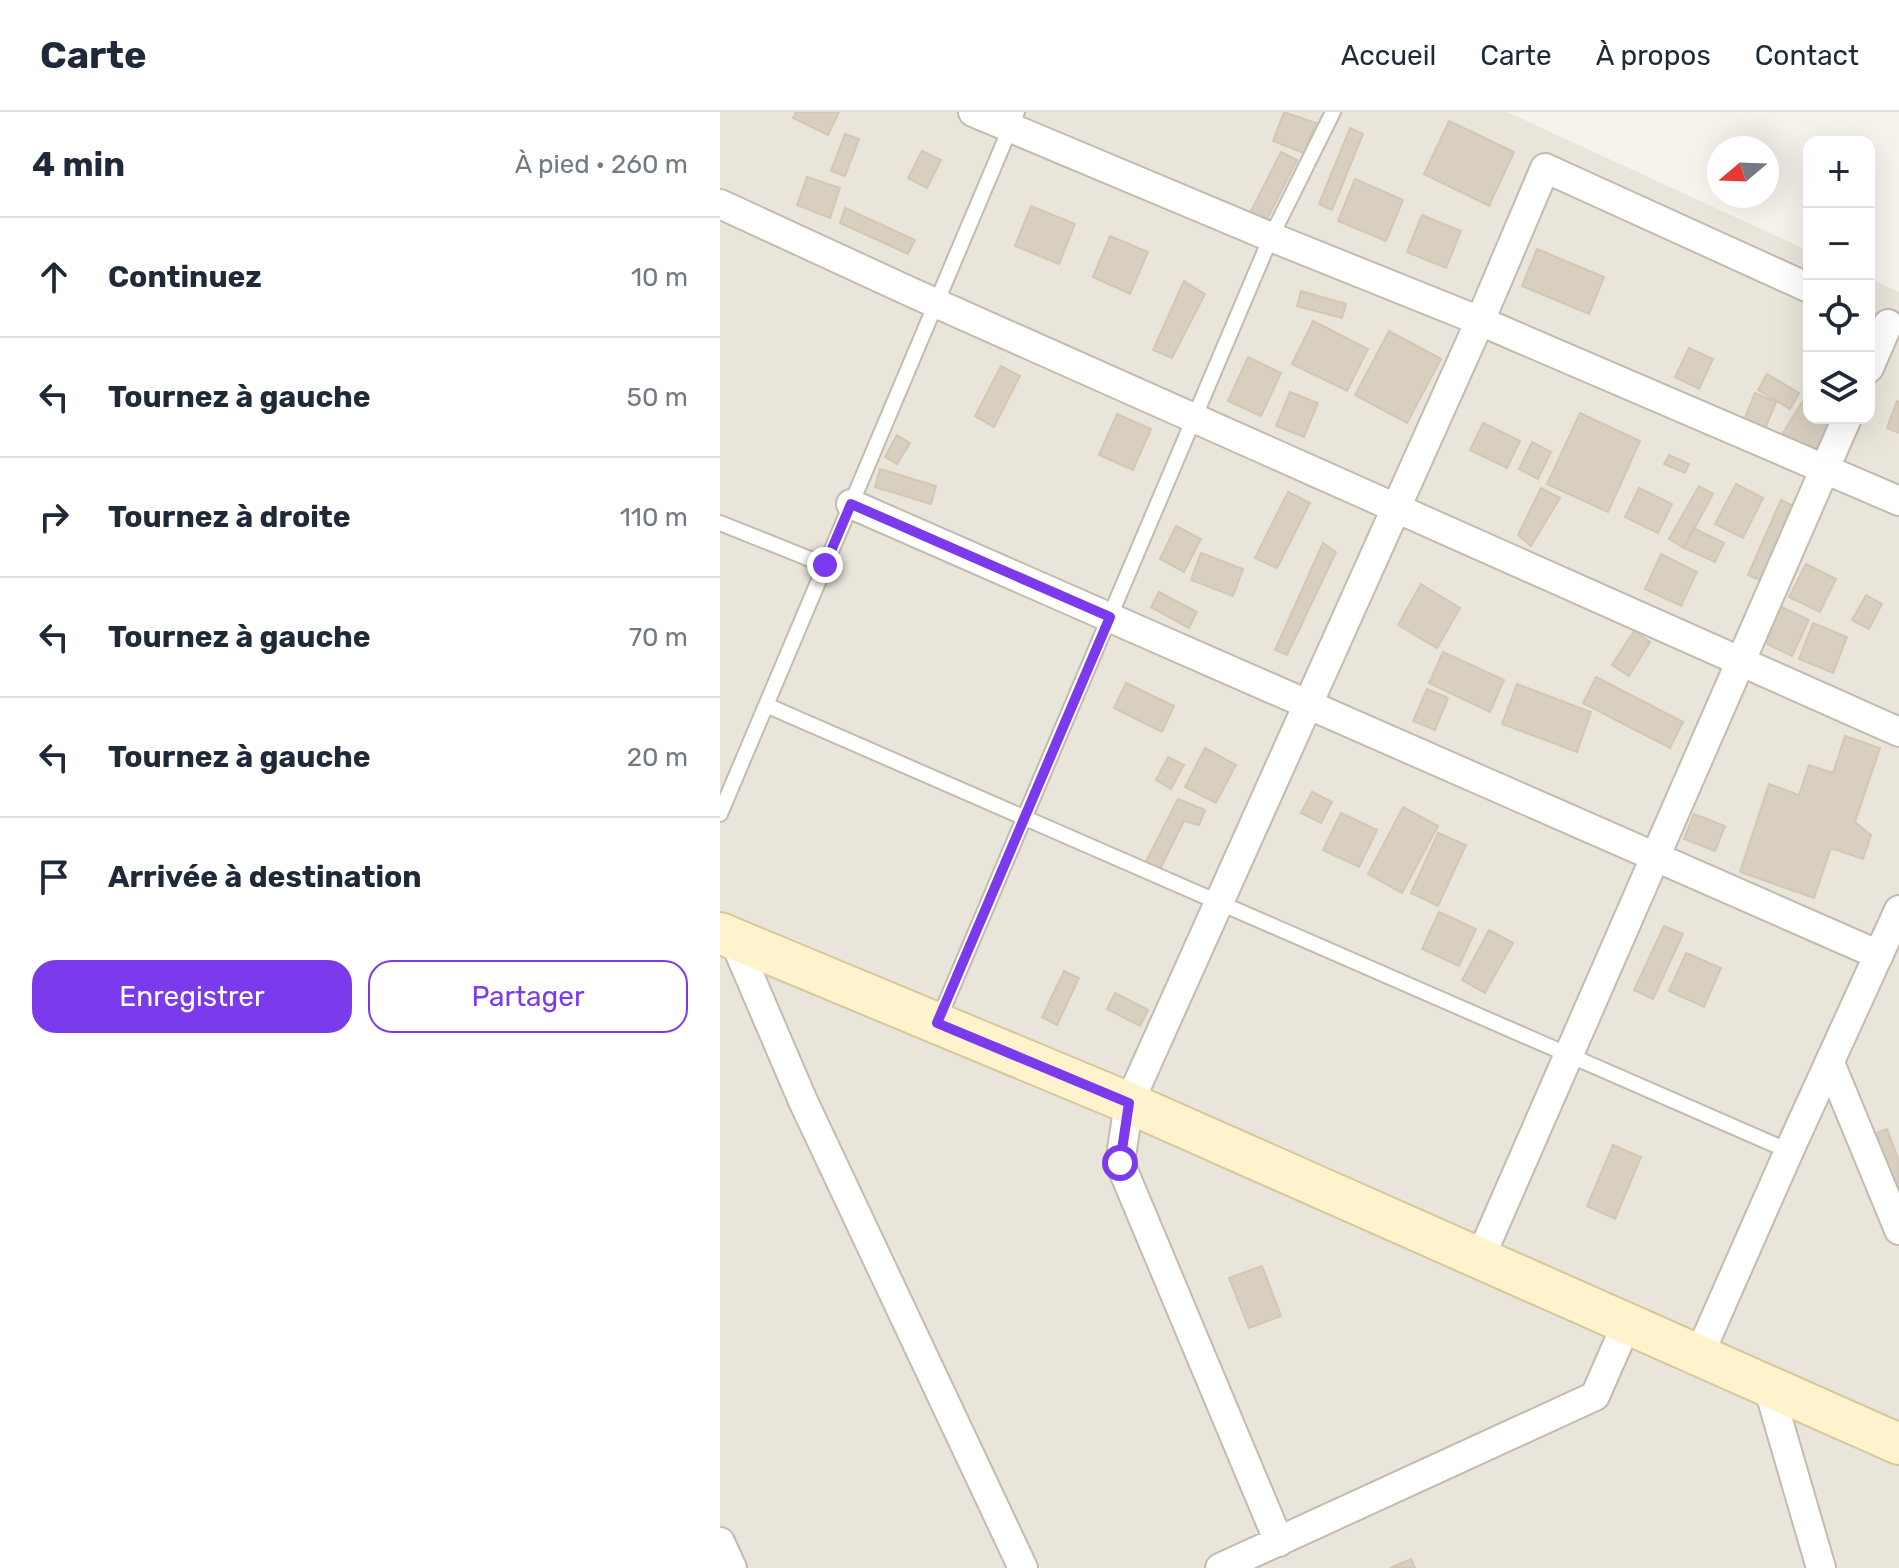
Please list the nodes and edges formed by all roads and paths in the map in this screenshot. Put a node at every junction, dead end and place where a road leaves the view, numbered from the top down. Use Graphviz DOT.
graph roads {
  1 [pos="973,112"];
  2 [pos="1333,112"];
  3 [pos="1014,120"];
  4 [pos="720,204"];
  5 [pos="1271,237"];
  6 [pos="1803,285"];
  7 [pos="936,303"];
  8 [pos="1480,321"];
  9 [pos="1885,323"];
  10 [pos="1875,352"];
  11 [pos="1194,418"];
  12 [pos="1844,424"];
  13 [pos="1825,470"];
  14 [pos="1899,501"];
  15 [pos="851,504"];
  16 [pos="1395,507"];
  17 [pos="720,523"];
  18 [pos="825,565"];
  19 [pos="1110,617"];
  20 [pos="1741,661"];
  21 [pos="1308,704"];
  22 [pos="766,705"];
  23 [pos="1899,732"];
  24 [pos="720,814"];
  25 [pos="1025,817"];
  26 [pos="1656,857"];
  27 [pos="1219,902"];
  28 [pos="1899,910"];
  29 [pos="727,936"];
  30 [pos="1879,955"];
  31 [pos="937,1023"];
  32 [pos="1569,1055"];
  33 [pos="1830,1063"];
  34 [pos="1129,1103"];
  35 [pos="1789,1151"];
  36 [pos="1899,1230"];
  37 [pos="1480,1258"];
  38 [pos="1627,1323"];
  39 [pos="1699,1355"];
  40 [pos="1768,1386"];
  41 [pos="1899,1444"];
  42 [pos="720,1542"];
  43 [pos="1279,1542"];
  44 [pos="1811,1564"];
  45 [pos="732,1568"];
  46 [pos="1023,1568"];
  47 [pos="1220,1568"];
  1 -- 3 [label="street"];
  2 -- 5 [label="lane"];
  3 -- 5 [label="street"];
  3 -- 7 [label="lane"];
  4 -- 7 [label="street"];
  5 -- 8 [label="street"];
  5 -- 11 [label="lane"];
  6 -- 8 [label="street"];
  7 -- 11 [label="street"];
  7 -- 15 [label="lane"];
  8 -- 13 [label="street"];
  8 -- 16 [label="street"];
  9 -- 10 [label="street"];
  11 -- 16 [label="street"];
  11 -- 19 [label="lane"];
  12 -- 13 [label="street"];
  13 -- 14 [label="street"];
  13 -- 20 [label="street"];
  15 -- 18 [label="lane"];
  15 -- 19 [label="street"];
  16 -- 20 [label="street"];
  16 -- 21 [label="street"];
  17 -- 18 [label="lane"];
  18 -- 22 [label="lane"];
  19 -- 21 [label="street"];
  19 -- 25 [label="lane"];
  20 -- 23 [label="street"];
  20 -- 26 [label="street"];
  21 -- 26 [label="street"];
  21 -- 27 [label="street"];
  22 -- 24 [label="lane"];
  22 -- 25 [label="lane"];
  25 -- 27 [label="lane"];
  25 -- 31 [label="lane"];
  26 -- 30 [label="street"];
  26 -- 32 [label="street"];
  27 -- 32 [label="lane"];
  27 -- 34 [label="street"];
  28 -- 30 [label="street"];
  29 -- 31 [label="street"];
  29 -- 46 [label="street"];
  30 -- 33 [label="street"];
  31 -- 34 [label="street"];
  32 -- 35 [label="lane"];
  32 -- 37 [label="street"];
  33 -- 35 [label="street"];
  33 -- 36 [label="street"];
  34 -- 37 [label="street"];
  34 -- 43 [label="street"];
  35 -- 39 [label="street"];
  37 -- 38 [label="street"];
  38 -- 39 [label="street"];
  38 -- 43 [label="street"];
  39 -- 40 [label="street"];
  40 -- 41 [label="street"];
  40 -- 44 [label="street"];
  42 -- 45 [label="street"];
  43 -- 47 [label="street"];
}
